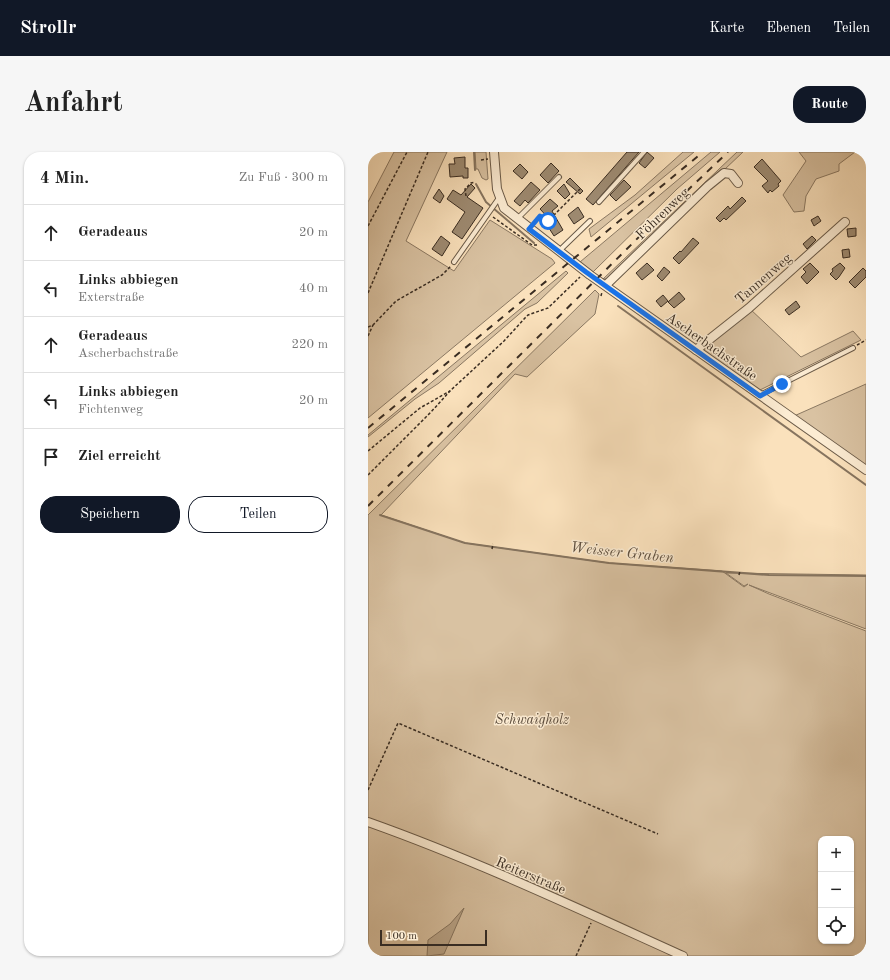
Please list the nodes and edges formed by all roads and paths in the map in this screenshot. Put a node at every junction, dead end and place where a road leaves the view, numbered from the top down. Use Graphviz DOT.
graph roads {
  1 [pos="407,152"];
  2 [pos="428,152"];
  3 [pos="494,152"];
  4 [pos="644,152"];
  5 [pos="558,177"];
  6 [pos="475,182"];
  7 [pos="738,183"];
  8 [pos="580,190"];
  9 [pos="466,196"];
  10 [pos="499,198"];
  11 [pos="599,202"];
  12 [pos="488,214"];
  13 [pos="517,219"];
  14 [pos="590,221"];
  15 [pos="845,222"];
  16 [pos="368,226"];
  17 [pos="529,229"];
  18 [pos="532,245"];
  19 [pos="561,253"];
  20 [pos="454,262"];
  21 [pos="586,272"];
  22 [pos="604,288"];
  23 [pos="368,293"];
  24 [pos="601,296"];
  25 [pos="373,325"];
  26 [pos="368,327"];
  27 [pos="368,336"];
  28 [pos="866,340"];
  29 [pos="853,348"];
  30 [pos="696,350"];
  31 [pos="451,390"];
  32 [pos="760,396"];
  33 [pos="368,451"];
  34 [pos="866,470"];
  35 [pos="368,475"];
  36 [pos="493,544"];
  37 [pos="492,549"];
  38 [pos="740,571"];
  39 [pos="740,575"];
  40 [pos="368,790"];
  41 [pos="368,822"];
  42 [pos="658,834"];
  43 [pos="594,916"];
  44 [pos="576,956"];
  45 [pos="683,956"];
  1 -- 16 [label="path"];
  2 -- 23 [label="path"];
  3 -- 10 [label="street"];
  4 -- 11 [label="lane"];
  5 -- 13 [label="lane"];
  6 -- 9 [label="path"];
  7 -- 22 [label="street, Föhrenweg"];
  8 -- 17 [label="path"];
  10 -- 12 [label="lane"];
  10 -- 13 [label="street, Ascherbachstraße"];
  12 -- 18 [label="path"];
  12 -- 20 [label="lane"];
  13 -- 17 [label="street, Ascherbachstraße"];
  14 -- 19 [label="lane"];
  15 -- 30 [label="street, Tannenweg"];
  17 -- 19 [label="street, Ascherbachstraße"];
  19 -- 21 [label="street, Ascherbachstraße"];
  20 -- 25 [label="path"];
  21 -- 22 [label="street, Ascherbachstraße"];
  21 -- 31 [label="path"];
  22 -- 24 [label="path"];
  22 -- 30 [label="street, Ascherbachstraße"];
  25 -- 26 [label="path"];
  25 -- 27 [label="path"];
  28 -- 29 [label="path"];
  29 -- 32 [label="lane"];
  30 -- 32 [label="street, Ascherbachstraße"];
  31 -- 33 [label="path"];
  31 -- 35 [label="path"];
  32 -- 34 [label="street, Ascherbachstraße"];
  36 -- 37 [label="path"];
  38 -- 39 [label="path"];
  40 -- 42 [label="path"];
  41 -- 43 [label="street, Reiterstraße"];
  43 -- 44 [label="path"];
  43 -- 45 [label="street, Reiterstraße"];
}
